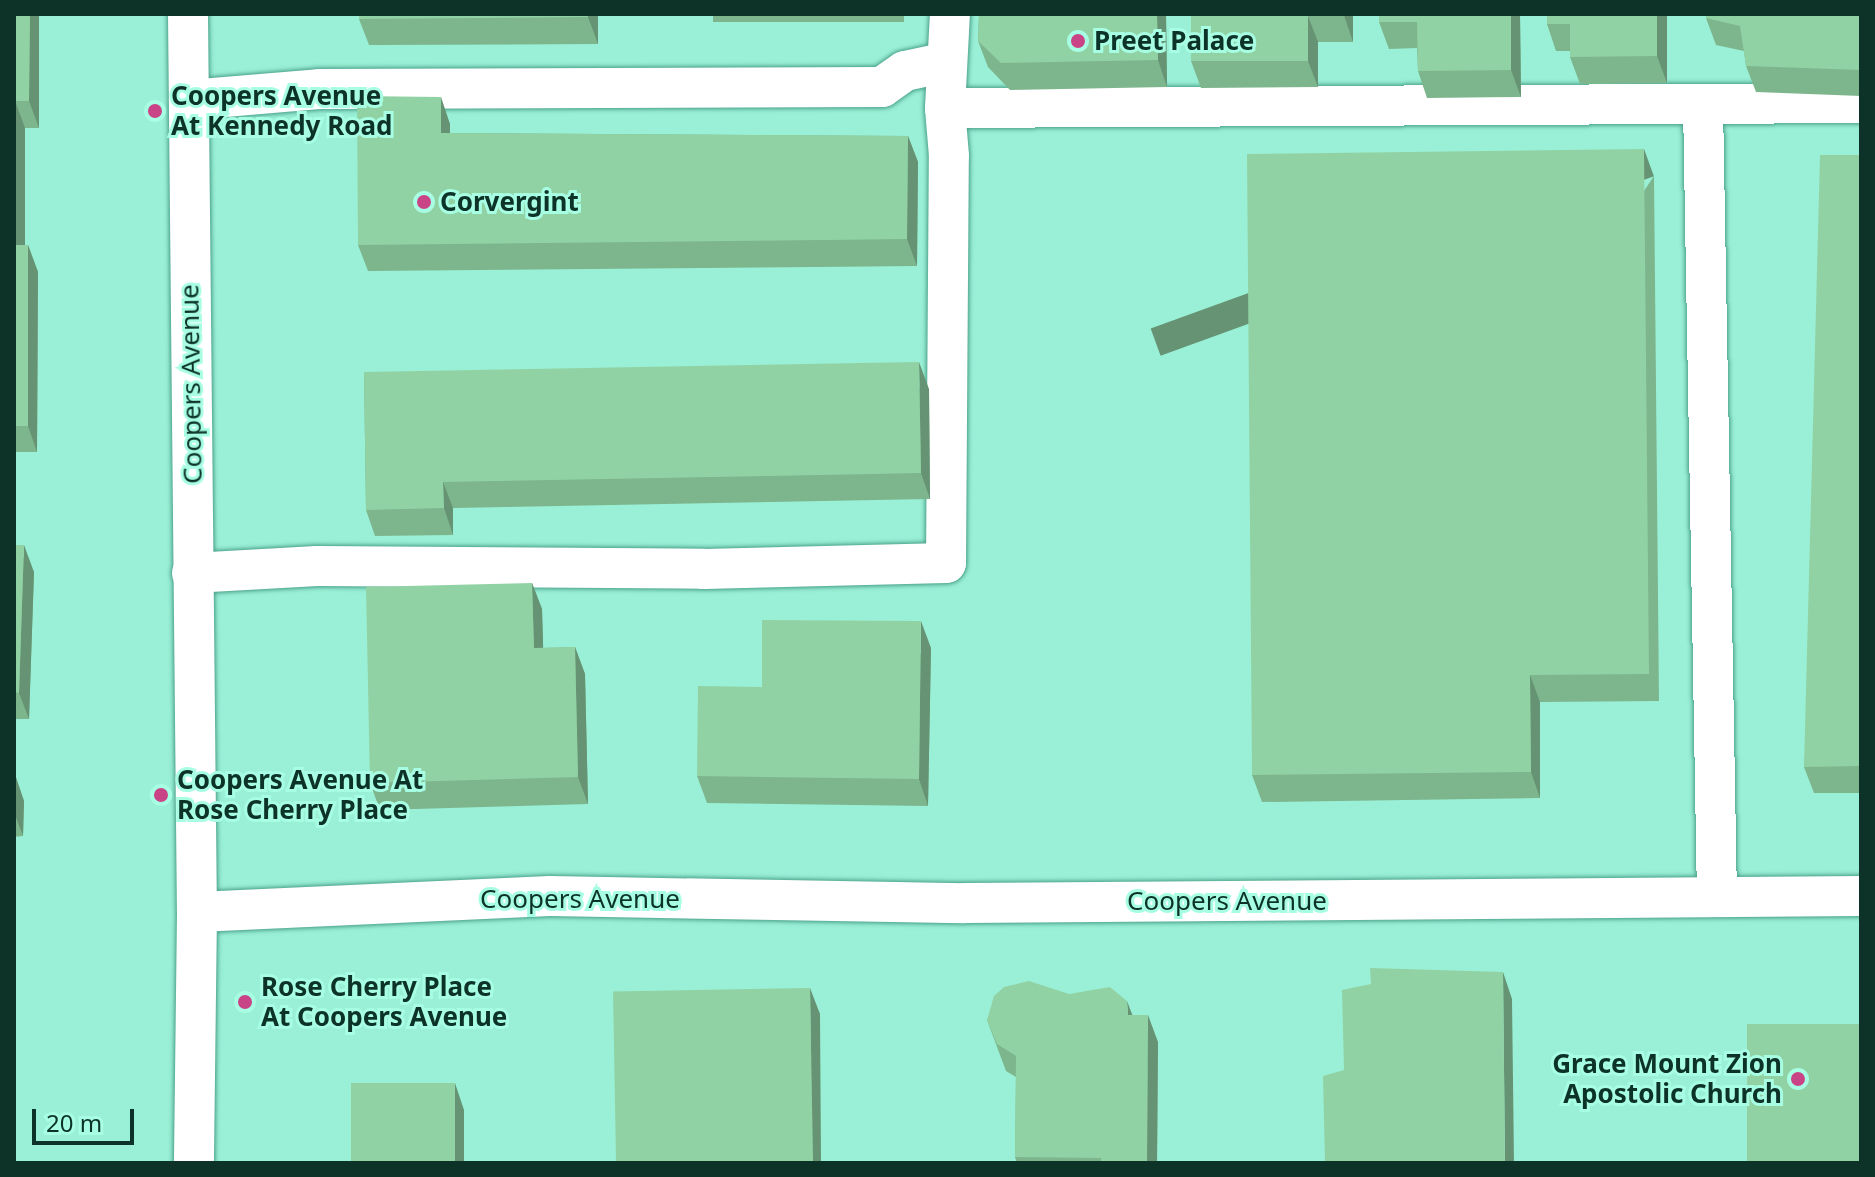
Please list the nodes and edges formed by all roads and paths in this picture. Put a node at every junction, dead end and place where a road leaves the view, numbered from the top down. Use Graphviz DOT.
graph roads {
  1 [pos="188,14"];
  2 [pos="950,14"];
  3 [pos="947,62"];
  4 [pos="189,100"];
  5 [pos="1861,103"];
  6 [pos="1703,104"];
  7 [pos="945,108"];
  8 [pos="192,573"];
  9 [pos="1717,896"];
  10 [pos="1861,896"];
  11 [pos="197,912"];
  12 [pos="194,1163"];
  1 -- 4 [label="street, Coopers Avenue"];
  2 -- 3 [label="street"];
  3 -- 4 [label="street"];
  3 -- 7 [label="street"];
  4 -- 8 [label="street, Coopers Avenue"];
  5 -- 6 [label="street"];
  6 -- 7 [label="street"];
  6 -- 9 [label="street"];
  7 -- 8 [label="street"];
  8 -- 11 [label="street, Coopers Avenue"];
  9 -- 10 [label="street, Coopers Avenue"];
  9 -- 11 [label="street, Coopers Avenue"];
  11 -- 12 [label="street"];
}
